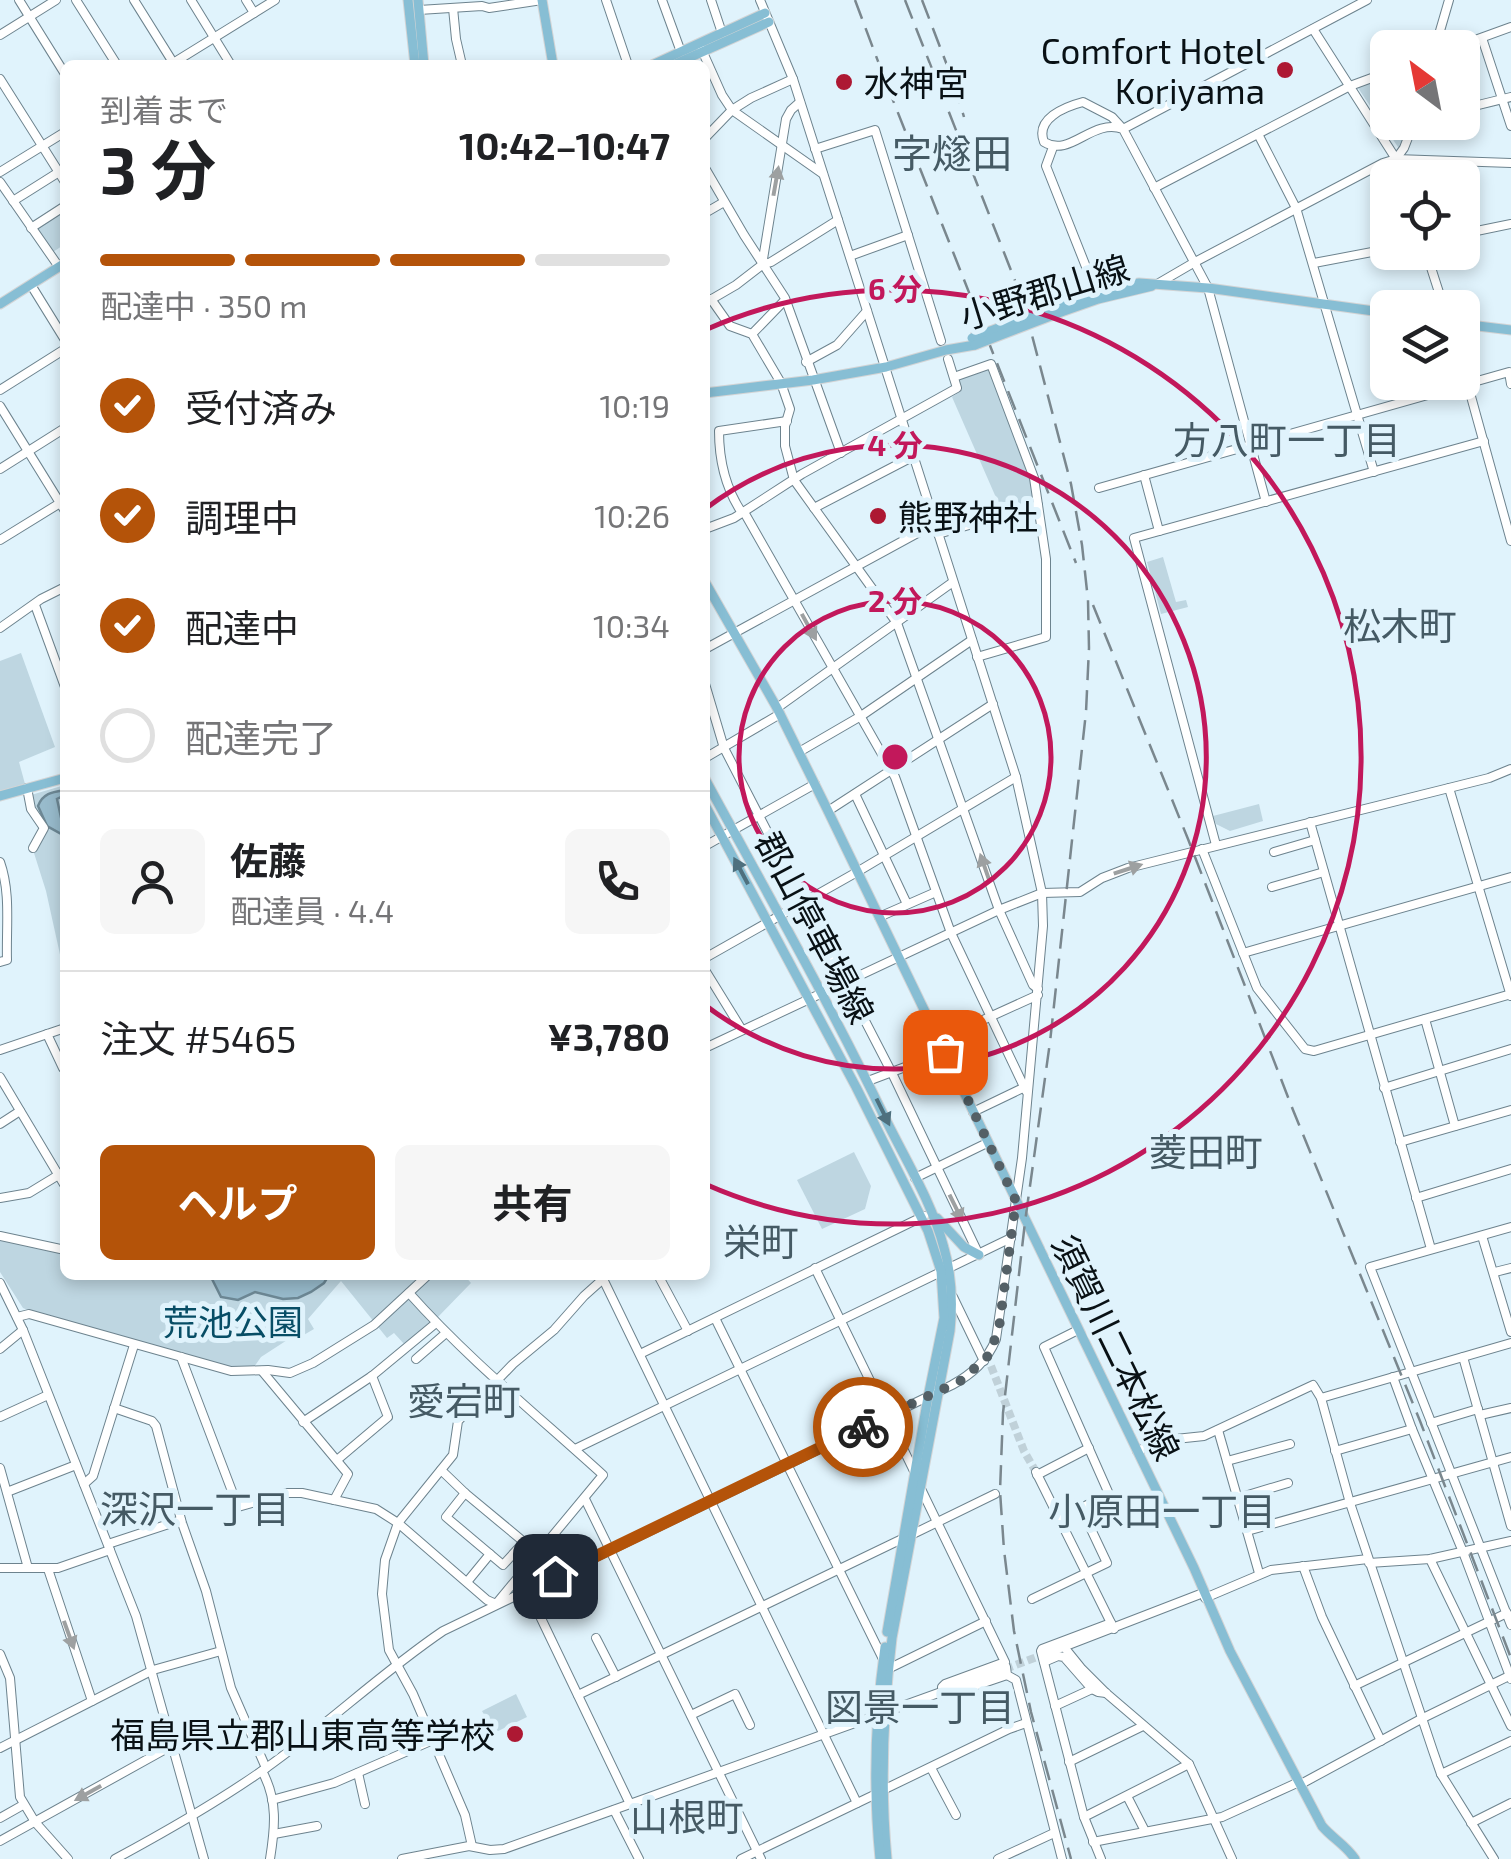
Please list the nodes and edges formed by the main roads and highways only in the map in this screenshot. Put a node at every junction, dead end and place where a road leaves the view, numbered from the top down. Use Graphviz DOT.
graph roads {
  1 [pos="408,0"];
  2 [pos="542,0"];
  3 [pos="419,5"];
  4 [pos="701,48"];
  5 [pos="414,60"];
  6 [pos="424,60"];
  7 [pos="552,60"];
  8 [pos="663,60"];
  9 [pos="681,60"];
  10 [pos="60,266"];
  11 [pos="1159,284"];
  12 [pos="2,300"];
  13 [pos="1060,308"];
  14 [pos="1370,310"];
  15 [pos="1480,326"];
  16 [pos="1511,330"];
  17 [pos="710,392"];
  18 [pos="710,592"];
  19 [pos="60,779"];
  20 [pos="710,789"];
  21 [pos="0,796"];
  22 [pos="710,814"];
  23 [pos="815,996"];
  24 [pos="931,1213"];
  25 [pos="979,1255"];
  26 [pos="946,1270"];
  27 [pos="908,1536"];
  28 [pos="884,1859"];
  29 [pos="1355,1859"];
  1 -- 5 [label="main road"];
  2 -- 7 [label="main road"];
  3 -- 6 [label="main road"];
  4 -- 4 [label="main road"];
  4 -- 8 [label="main road"];
  4 -- 9 [label="main road"];
  10 -- 12 [label="main road"];
  11 -- 13 [label="main road, 小野郡山線"];
  11 -- 13 [label="main road, 小野郡山線"];
  11 -- 14 [label="main road, 小野郡山線"];
  13 -- 17 [label="main road, 小野郡山線, bridge"];
  15 -- 16 [label="main road"];
  18 -- 29 [label="main road, 須賀川二本松線"];
  19 -- 21 [label="main road"];
  20 -- 23 [label="main road, 郡山停車場線"];
  23 -- 22 [label="main road, 郡山停車場線, one-way"];
  23 -- 24 [label="main road, 郡山停車場線, one-way"];
  23 -- 26 [label="main road, 郡山停車場線"];
  24 -- 25 [label="main road"];
  24 -- 26 [label="main road, 郡山停車場線"];
  26 -- 27 [label="main road, 郡山停車場線"];
  26 -- 27 [label="main road, 郡山停車場線"];
  27 -- 28 [label="main road, 郡山停車場線"];
}
